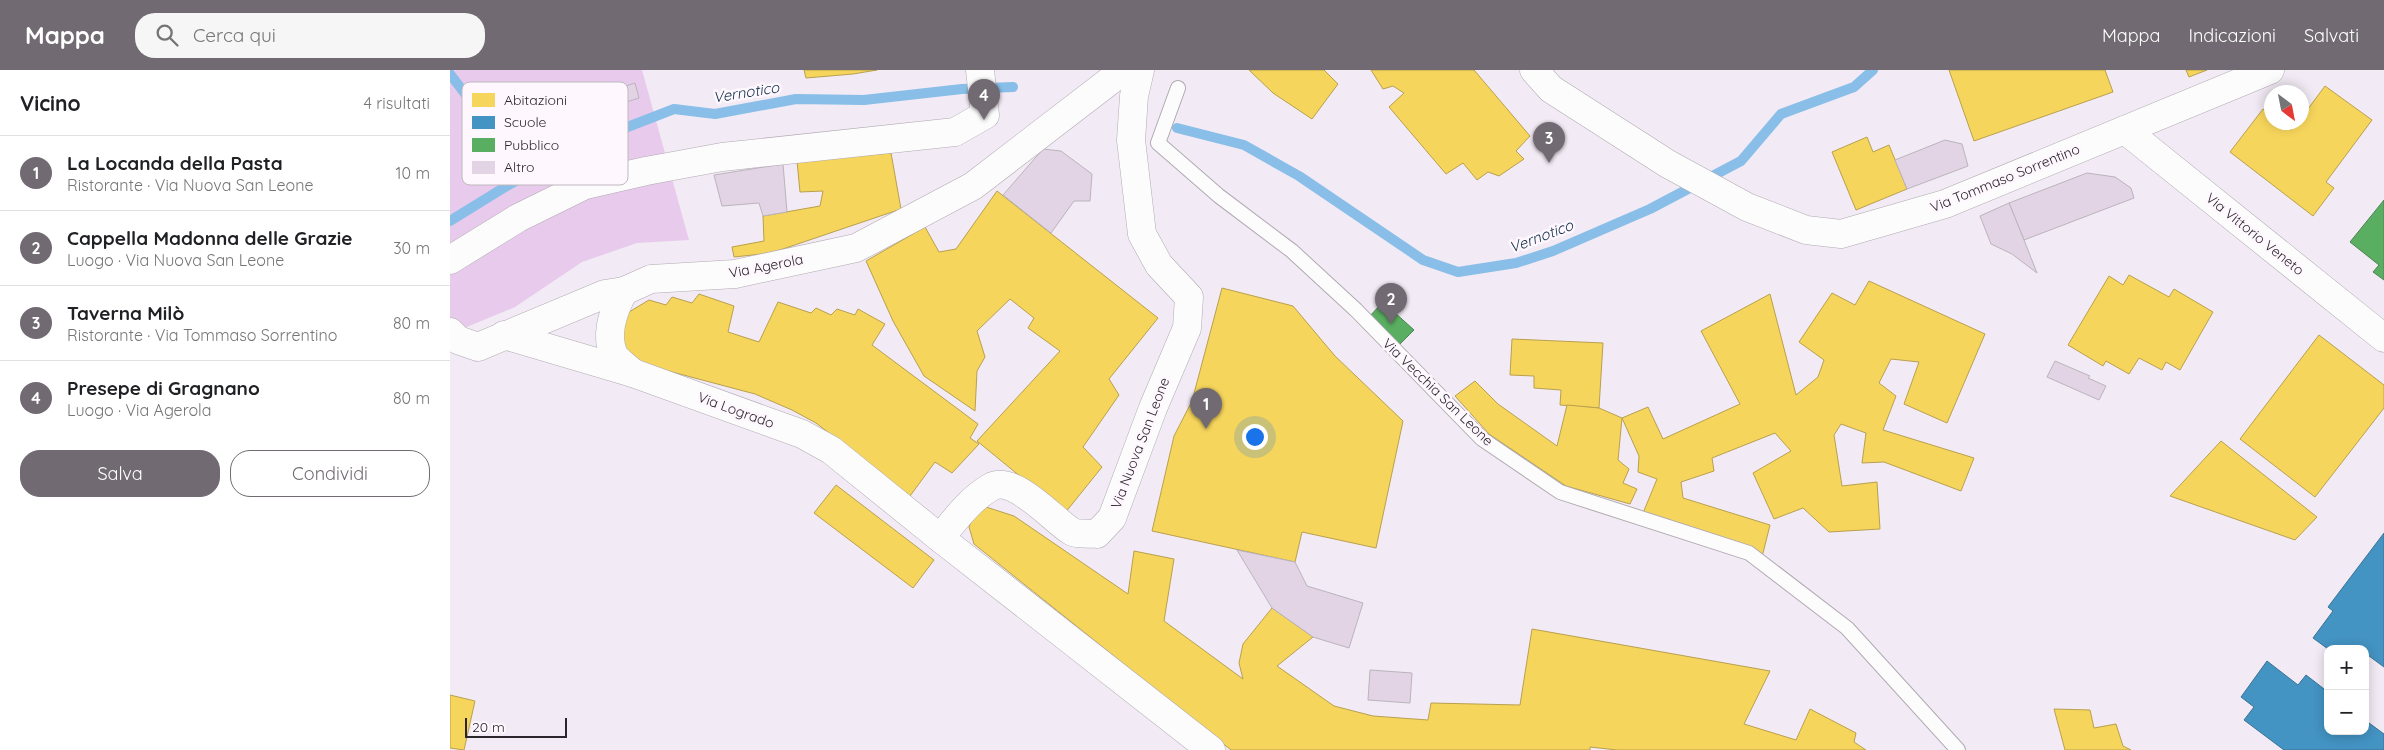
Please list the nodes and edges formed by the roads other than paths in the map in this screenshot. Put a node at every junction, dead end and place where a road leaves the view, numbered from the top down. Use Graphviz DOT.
graph roads {
  1 [pos="980,70"];
  2 [pos="1124,70"];
  3 [pos="1140,70"];
  4 [pos="1534,70"];
  5 [pos="2270,70"];
  6 [pos="1178,88"];
  7 [pos="2125,130"];
  8 [pos="628,175"];
  9 [pos="586,185"];
  10 [pos="450,260"];
  11 [pos="624,291"];
  12 [pos="450,332"];
  13 [pos="504,335"];
  14 [pos="2384,338"];
  15 [pos="633,373"];
  16 [pos="940,538"];
  17 [pos="1211,750"];
  18 [pos="1958,750"];
  1 -- 8 [label="street"];
  2 -- 11 [label="street, Via Agerola"];
  3 -- 16 [label="street, Via Nuova San Leone"];
  4 -- 7 [label="street, Via Tommaso Sorrentino"];
  5 -- 7 [label="street, Via Tommaso Sorrentino"];
  6 -- 18 [label="lane, Via Vecchia San Leone"];
  7 -- 14 [label="street, Via Vittorio Veneto"];
  9 -- 10 [label="street"];
  11 -- 13 [label="street, Via Agerola"];
  11 -- 15 [label="street"];
  12 -- 13 [label="street, Via Agerola"];
  13 -- 15 [label="street, Via Logrado"];
  15 -- 16 [label="street, Via Logrado"];
  16 -- 17 [label="street"];
}
